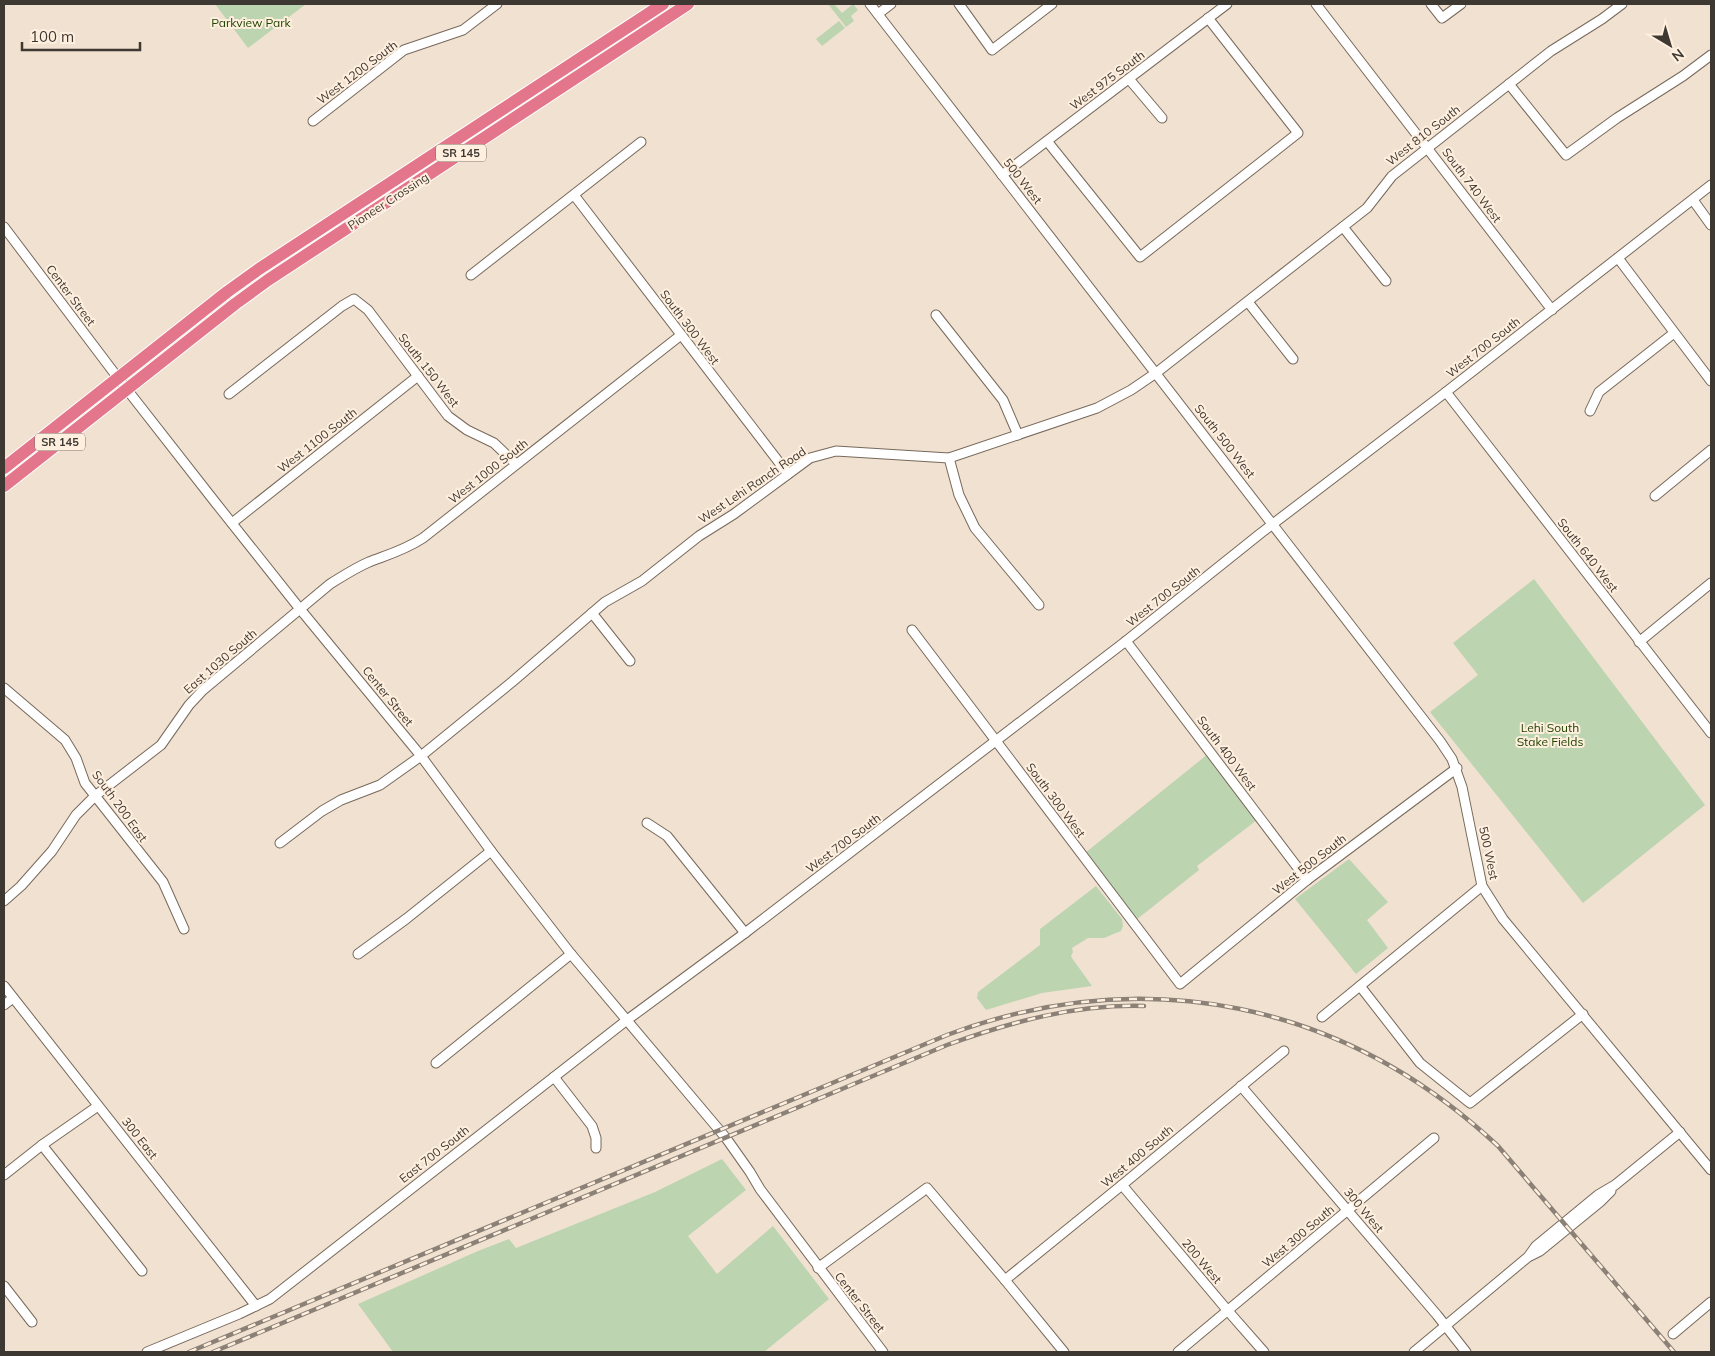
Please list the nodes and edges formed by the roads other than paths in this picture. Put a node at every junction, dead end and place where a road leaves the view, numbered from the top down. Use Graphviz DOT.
graph roads {
  1 [pos="497,4"];
  2 [pos="663,4"];
  3 [pos="688,4"];
  4 [pos="870,4"];
  5 [pos="891,4"];
  6 [pos="959,4"];
  7 [pos="1052,4"];
  8 [pos="1227,4"];
  9 [pos="1316,4"];
  10 [pos="1431,4"];
  11 [pos="1461,4"];
  12 [pos="1622,4"];
  13 [pos="878,14"];
  14 [pos="1208,18"];
  15 [pos="1711,55"];
  16 [pos="1129,79"];
  17 [pos="1509,84"];
  18 [pos="1162,118"];
  19 [pos="312,121"];
  20 [pos="1047,141"];
  21 [pos="640,142"];
  22 [pos="1428,148"];
  23 [pos="1002,175"];
  24 [pos="1711,186"];
  25 [pos="574,194"];
  26 [pos="1693,200"];
  27 [pos="1711,225"];
  28 [pos="4,227"];
  29 [pos="1343,227"];
  30 [pos="1618,258"];
  31 [pos="471,275"];
  32 [pos="1386,281"];
  33 [pos="1248,302"];
  34 [pos="1552,310"];
  35 [pos="936,315"];
  36 [pos="1674,333"];
  37 [pos="681,336"];
  38 [pos="1293,359"];
  39 [pos="1156,373"];
  40 [pos="418,376"];
  41 [pos="118,378"];
  42 [pos="1711,381"];
  43 [pos="126,389"];
  44 [pos="1446,392"];
  45 [pos="229,394"];
  46 [pos="1590,412"];
  47 [pos="1018,434"];
  48 [pos="1711,450"];
  49 [pos="949,458"];
  50 [pos="516,464"];
  51 [pos="4,468"];
  52 [pos="788,474"];
  53 [pos="4,486"];
  54 [pos="1655,496"];
  55 [pos="232,523"];
  56 [pos="1274,524"];
  57 [pos="1711,584"];
  58 [pos="1039,605"];
  59 [pos="300,609"];
  60 [pos="592,613"];
  61 [pos="912,630"];
  62 [pos="1126,641"];
  63 [pos="1640,642"];
  64 [pos="630,661"];
  65 [pos="4,688"];
  66 [pos="1711,733"];
  67 [pos="996,741"];
  68 [pos="421,756"];
  69 [pos="1456,768"];
  70 [pos="95,796"];
  71 [pos="647,823"];
  72 [pos="280,844"];
  73 [pos="491,851"];
  74 [pos="1308,880"];
  75 [pos="1482,886"];
  76 [pos="4,901"];
  77 [pos="184,929"];
  78 [pos="745,933"];
  79 [pos="358,954"];
  80 [pos="571,954"];
  81 [pos="1180,984"];
  82 [pos="4,986"];
  83 [pos="1360,986"];
  84 [pos="13,998"];
  85 [pos="4,1005"];
  86 [pos="1583,1014"];
  87 [pos="1322,1017"];
  88 [pos="627,1020"];
  89 [pos="1284,1051"];
  90 [pos="436,1063"];
  91 [pos="554,1076"];
  92 [pos="1241,1086"];
  93 [pos="98,1106"];
  94 [pos="1680,1132"];
  95 [pos="1434,1138"];
  96 [pos="42,1145"];
  97 [pos="596,1148"];
  98 [pos="1711,1170"];
  99 [pos="4,1175"];
  100 [pos="1122,1185"];
  101 [pos="1348,1210"];
  102 [pos="818,1268"];
  103 [pos="142,1272"];
  104 [pos="1005,1280"];
  105 [pos="4,1286"];
  106 [pos="1711,1302"];
  107 [pos="256,1306"];
  108 [pos="1228,1311"];
  109 [pos="32,1322"];
  110 [pos="1445,1326"];
  111 [pos="1673,1334"];
  112 [pos="147,1352"];
  113 [pos="883,1352"];
  114 [pos="1064,1352"];
  115 [pos="1178,1352"];
  116 [pos="1264,1352"];
  117 [pos="1414,1352"];
  118 [pos="1466,1352"];
  1 -- 19 [label="street, West 1200 South"];
  2 -- 41 [label="highway, Pioneer Crossing / SR 145"];
  3 -- 43 [label="highway, Pioneer Crossing / SR 145"];
  4 -- 13 [label="street, 500 West"];
  5 -- 13 [label="street"];
  6 -- 7 [label="street"];
  8 -- 14 [label="street, West 975 South"];
  9 -- 22 [label="street, South 740 West"];
  10 -- 11 [label="street"];
  12 -- 17 [label="street, West 810 South"];
  13 -- 23 [label="street, 500 West"];
  14 -- 16 [label="street, West 975 South"];
  14 -- 20 [label="street"];
  15 -- 17 [label="street"];
  16 -- 18 [label="street"];
  16 -- 20 [label="street, West 975 South"];
  17 -- 22 [label="street, West 810 South"];
  20 -- 23 [label="street, West 975 South"];
  21 -- 25 [label="street"];
  22 -- 29 [label="street, West 810 South"];
  22 -- 34 [label="street, South 740 West"];
  23 -- 39 [label="street, 500 West"];
  24 -- 26 [label="street, West 700 South"];
  25 -- 31 [label="street"];
  25 -- 37 [label="street, South 300 West"];
  26 -- 27 [label="street"];
  26 -- 30 [label="street, West 700 South"];
  28 -- 41 [label="street, Center Street"];
  29 -- 32 [label="street"];
  29 -- 33 [label="street, West 810 South"];
  30 -- 34 [label="street, West 700 South"];
  30 -- 36 [label="street"];
  33 -- 38 [label="street"];
  33 -- 39 [label="street, West 810 South"];
  34 -- 44 [label="street, West 700 South"];
  35 -- 47 [label="street"];
  36 -- 42 [label="street"];
  36 -- 46 [label="street"];
  37 -- 50 [label="street, West 1000 South"];
  37 -- 52 [label="street, South 300 West"];
  39 -- 47 [label="street, West Lehi Ranch Road"];
  39 -- 56 [label="street, South 500 West"];
  40 -- 45 [label="street, South 150 West"];
  40 -- 50 [label="street, South 150 West"];
  40 -- 55 [label="street, West 1100 South"];
  41 -- 43 [label="street, Center Street"];
  41 -- 51 [label="highway, SR 145"];
  43 -- 53 [label="highway, SR 145"];
  43 -- 55 [label="street, Center Street"];
  44 -- 56 [label="street, West 700 South"];
  44 -- 63 [label="street, South 640 West"];
  47 -- 49 [label="street, West Lehi Ranch Road"];
  48 -- 54 [label="street"];
  49 -- 52 [label="street, West Lehi Ranch Road"];
  49 -- 58 [label="street"];
  50 -- 59 [label="street, West 1000 South"];
  52 -- 60 [label="street, West Lehi Ranch Road"];
  55 -- 59 [label="street, Center Street"];
  56 -- 62 [label="street, West 700 South"];
  56 -- 69 [label="street, 500 West"];
  57 -- 63 [label="street"];
  59 -- 68 [label="street, Center Street"];
  59 -- 70 [label="street, East 1030 South"];
  60 -- 64 [label="street"];
  60 -- 68 [label="street, West Lehi Ranch Road"];
  61 -- 67 [label="street, South 300 West"];
  62 -- 67 [label="street, West 700 South"];
  62 -- 74 [label="street, South 400 West"];
  63 -- 66 [label="street, South 640 West"];
  65 -- 70 [label="street, South 200 East"];
  67 -- 78 [label="street, West 700 South"];
  67 -- 81 [label="street, South 300 West"];
  68 -- 72 [label="street, West Lehi Ranch Road"];
  68 -- 73 [label="street, Center Street"];
  69 -- 74 [label="street, West 500 South"];
  69 -- 75 [label="street, 500 West"];
  70 -- 76 [label="street, East 1030 South"];
  70 -- 77 [label="street, South 200 East"];
  71 -- 78 [label="street"];
  73 -- 79 [label="street"];
  73 -- 80 [label="street, Center Street"];
  74 -- 81 [label="street, West 500 South"];
  75 -- 83 [label="street"];
  75 -- 86 [label="street, 500 West"];
  78 -- 88 [label="street, West 700 South"];
  80 -- 88 [label="street, Center Street"];
  80 -- 90 [label="street"];
  82 -- 84 [label="street, 300 East"];
  83 -- 86 [label="street"];
  83 -- 87 [label="street"];
  84 -- 85 [label="street"];
  84 -- 93 [label="street, 300 East"];
  86 -- 94 [label="street, 500 West"];
  88 -- 91 [label="street, East 700 South"];
  88 -- 102 [label="street, Center Street"];
  89 -- 92 [label="street, West 400 South"];
  91 -- 97 [label="street"];
  91 -- 107 [label="street, East 700 South"];
  92 -- 100 [label="street, West 400 South"];
  92 -- 101 [label="street, 300 West"];
  93 -- 96 [label="street"];
  93 -- 107 [label="street, 300 East"];
  94 -- 98 [label="street, 500 West"];
  94 -- 110 [label="street"];
  95 -- 101 [label="street, West 300 South"];
  96 -- 99 [label="street"];
  96 -- 103 [label="street"];
  100 -- 104 [label="street, West 400 South"];
  100 -- 108 [label="street, 200 West"];
  101 -- 108 [label="street, West 300 South"];
  101 -- 110 [label="street, 300 West"];
  102 -- 104 [label="street"];
  102 -- 113 [label="street, Center Street"];
  104 -- 114 [label="street"];
  105 -- 109 [label="street"];
  106 -- 111 [label="street"];
  107 -- 112 [label="street, East 700 South"];
  108 -- 115 [label="street, West 300 South"];
  108 -- 116 [label="street, 200 West"];
  110 -- 117 [label="street"];
  110 -- 118 [label="street, 300 West"];
}
